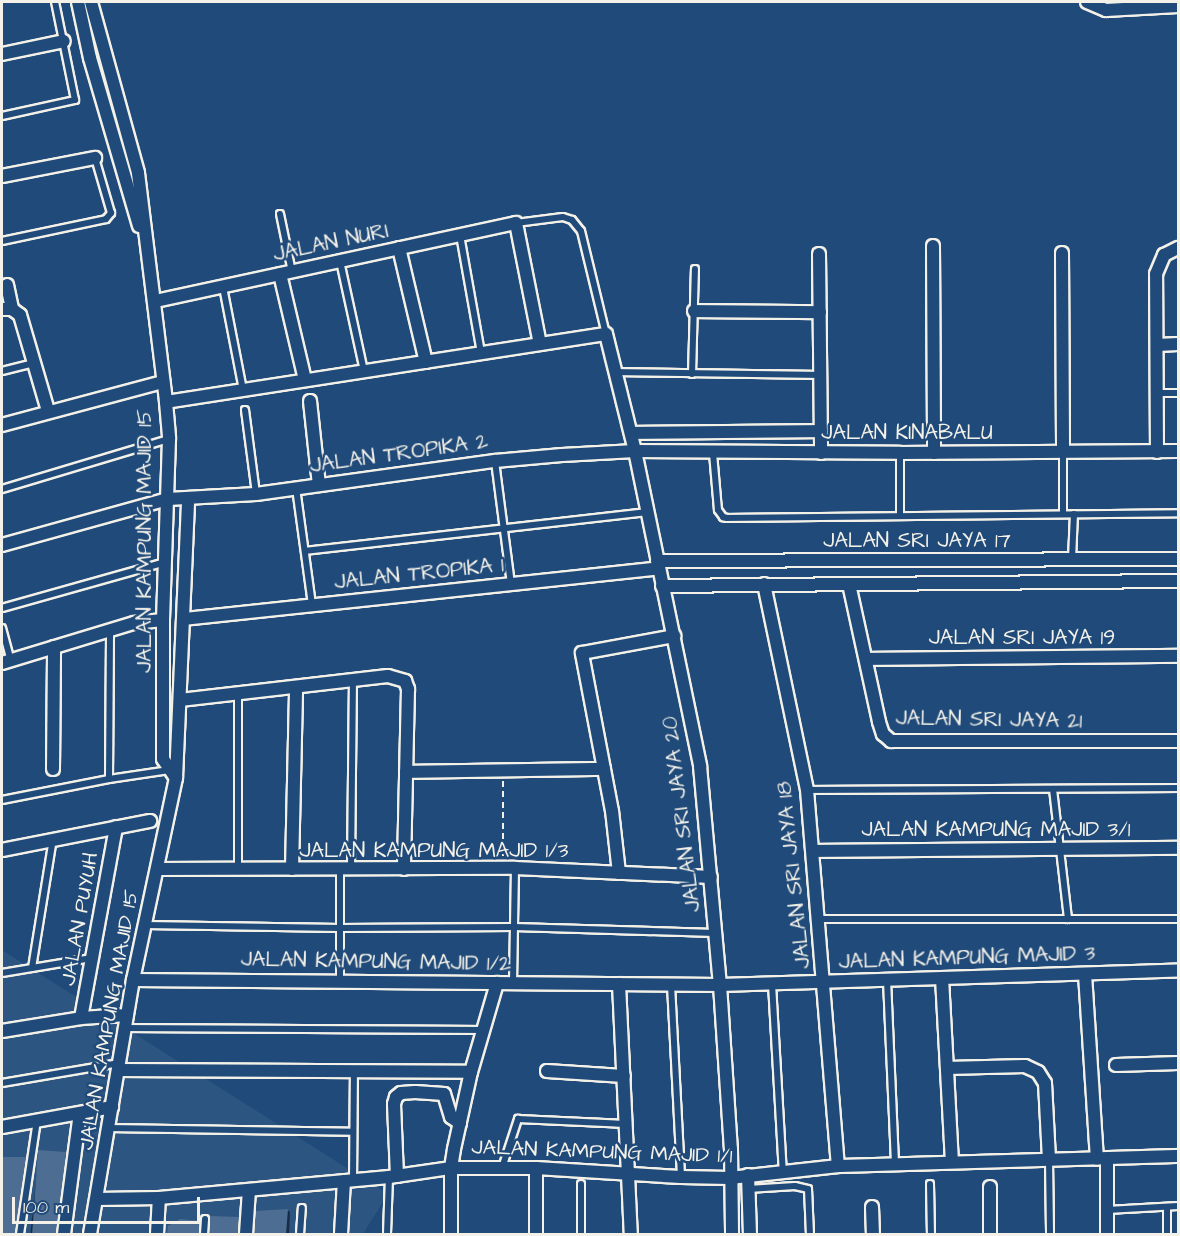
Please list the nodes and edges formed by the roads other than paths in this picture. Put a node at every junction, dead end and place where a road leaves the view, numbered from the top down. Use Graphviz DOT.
graph roads {
  1 [pos="56,2"];
  2 [pos="78,2"];
  3 [pos="91,2"];
  4 [pos="1088,2"];
  5 [pos="1172,4"];
  6 [pos="64,41"];
  7 [pos="2,54"];
  8 [pos="2,116"];
  9 [pos="95,158"];
  10 [pos="2,176"];
  11 [pos="280,214"];
  12 [pos="516,223"];
  13 [pos="460,235"];
  14 [pos="2,241"];
  15 [pos="933,246"];
  16 [pos="399,248"];
  17 [pos="1179,248"];
  18 [pos="1062,253"];
  19 [pos="819,254"];
  20 [pos="148,259"];
  21 [pos="340,261"];
  22 [pos="695,269"];
  23 [pos="286,273"];
  24 [pos="7,285"];
  25 [pos="223,287"];
  26 [pos="155,302"];
  27 [pos="7,309"];
  28 [pos="694,311"];
  29 [pos="819,312"];
  30 [pos="606,334"];
  31 [pos="540,344"];
  32 [pos="1179,344"];
  33 [pos="1157,345"];
  34 [pos="482,354"];
  35 [pos="426,362"];
  36 [pos="33,363"];
  37 [pos="2,371"];
  38 [pos="364,371"];
  39 [pos="614,372"];
  40 [pos="692,374"];
  41 [pos="820,375"];
  42 [pos="305,380"];
  43 [pos="163,382"];
  44 [pos="243,390"];
  45 [pos="1157,393"];
  46 [pos="1179,393"];
  47 [pos="310,401"];
  48 [pos="166,402"];
  49 [pos="245,410"];
  50 [pos="48,411"];
  51 [pos="2,426"];
  52 [pos="821,431"];
  53 [pos="632,434"];
  54 [pos="169,439"];
  55 [pos="635,451"];
  56 [pos="1179,451"];
  57 [pos="1063,452"];
  58 [pos="1156,452"];
  59 [pos="713,453"];
  60 [pos="821,453"];
  61 [pos="900,453"];
  62 [pos="934,453"];
  63 [pos="495,461"];
  64 [pos="319,485"];
  65 [pos="296,488"];
  66 [pos="2,489"];
  67 [pos="256,494"];
  68 [pos="168,499"];
  69 [pos="188,499"];
  70 [pos="647,512"];
  71 [pos="1179,513"];
  72 [pos="1063,514"];
  73 [pos="1074,514"];
  74 [pos="900,515"];
  75 [pos="504,530"];
  76 [pos="2,545"];
  77 [pos="305,551"];
  78 [pos="1179,559"];
  79 [pos="1072,560"];
  80 [pos="166,561"];
  81 [pos="657,565"];
  82 [pos="1179,581"];
  83 [pos="511,584"];
  84 [pos="764,584"];
  85 [pos="849,584"];
  86 [pos="662,586"];
  87 [pos="312,605"];
  88 [pos="2,608"];
  89 [pos="184,619"];
  90 [pos="163,620"];
  91 [pos="2,628"];
  92 [pos="110,630"];
  93 [pos="674,636"];
  94 [pos="54,647"];
  95 [pos="1179,657"];
  96 [pos="866,659"];
  97 [pos="5,662"];
  98 [pos="2,672"];
  99 [pos="353,681"];
  100 [pos="296,689"];
  101 [pos="238,694"];
  102 [pos="180,700"];
  103 [pos="1179,741"];
  104 [pos="52,769"];
  105 [pos="604,769"];
  106 [pos="406,772"];
  107 [pos="172,774"];
  108 [pos="109,779"];
  109 [pos="1179,788"];
  110 [pos="1053,789"];
  111 [pos="807,790"];
  112 [pos="2,800"];
  113 [pos="150,821"];
  114 [pos="116,827"];
  115 [pos="53,838"];
  116 [pos="1179,848"];
  117 [pos="1060,849"];
  118 [pos="2,850"];
  119 [pos="814,851"];
  120 [pos="509,868"];
  121 [pos="157,869"];
  122 [pos="238,869"];
  123 [pos="292,869"];
  124 [pos="346,869"];
  125 [pos="404,869"];
  126 [pos="619,873"];
  127 [pos="711,877"];
  128 [pos="819,919"];
  129 [pos="1068,919"];
  130 [pos="1179,919"];
  131 [pos="145,925"];
  132 [pos="514,927"];
  133 [pos="340,928"];
  134 [pos="716,933"];
  135 [pos="93,958"];
  136 [pos="32,968"];
  137 [pos="1179,971"];
  138 [pos="2,973"];
  139 [pos="1085,974"];
  140 [pos="942,978"];
  141 [pos="133,980"];
  142 [pos="887,980"];
  143 [pos="340,982"];
  144 [pos="825,982"];
  145 [pos="496,983"];
  146 [pos="513,983"];
  147 [pos="772,983"];
  148 [pos="619,984"];
  149 [pos="671,985"];
  150 [pos="720,985"];
  151 [pos="127,1015"];
  152 [pos="81,1018"];
  153 [pos="125,1028"];
  154 [pos="483,1030"];
  155 [pos="2,1031"];
  156 [pos="1179,1063"];
  157 [pos="1116,1065"];
  158 [pos="119,1066"];
  159 [pos="947,1068"];
  160 [pos="547,1071"];
  161 [pos="471,1072"];
  162 [pos="354,1073"];
  163 [pos="624,1076"];
  164 [pos="2,1083"];
  165 [pos="112,1107"];
  166 [pos="80,1113"];
  167 [pos="37,1120"];
  168 [pos="460,1123"];
  169 [pos="627,1124"];
  170 [pos="2,1126"];
  171 [pos="108,1128"];
  172 [pos="352,1132"];
  173 [pos="1179,1156"];
  174 [pos="1102,1158"];
  175 [pos="1049,1160"];
  176 [pos="952,1162"];
  177 [pos="895,1164"];
  178 [pos="838,1166"];
  179 [pos="451,1168"];
  180 [pos="502,1168"];
  181 [pos="536,1168"];
  182 [pos="783,1172"];
  183 [pos="630,1173"];
  184 [pos="748,1175"];
  185 [pos="393,1176"];
  186 [pos="681,1177"];
  187 [pos="730,1178"];
  188 [pos="348,1181"];
  189 [pos="581,1184"];
  190 [pos="930,1184"];
  191 [pos="990,1186"];
  192 [pos="748,1189"];
  193 [pos="249,1190"];
  194 [pos="159,1198"];
  195 [pos="97,1200"];
  196 [pos="1179,1206"];
  197 [pos="872,1207"];
  198 [pos="1167,1207"];
  199 [pos="302,1208"];
  200 [pos="1107,1210"];
  201 [pos="205,1219"];
  202 [pos="20,1234"];
  203 [pos="64,1234"];
  204 [pos="90,1234"];
  205 [pos="157,1234"];
  206 [pos="204,1234"];
  207 [pos="246,1234"];
  208 [pos="300,1234"];
  209 [pos="341,1234"];
  210 [pos="387,1234"];
  211 [pos="451,1234"];
  212 [pos="537,1234"];
  213 [pos="581,1234"];
  214 [pos="631,1234"];
  215 [pos="732,1234"];
  216 [pos="750,1234"];
  217 [pos="810,1234"];
  218 [pos="873,1234"];
  219 [pos="931,1234"];
  220 [pos="990,1234"];
  221 [pos="1050,1234"];
  222 [pos="1107,1234"];
  223 [pos="1167,1234"];
  1 -- 6 [label="lane"];
  2 -- 20 [label="street"];
  3 -- 20 [label="street"];
  4 -- 5 [label="street"];
  6 -- 7 [label="street"];
  6 -- 8 [label="lane"];
  9 -- 10 [label="street"];
  9 -- 14 [label="lane"];
  11 -- 23 [label="lane"];
  12 -- 13 [label="street, JALAN NURI"];
  12 -- 30 [label="lane"];
  12 -- 31 [label="street"];
  13 -- 16 [label="street, JALAN NURI"];
  13 -- 34 [label="lane"];
  15 -- 62 [label="street"];
  16 -- 21 [label="street, JALAN NURI"];
  16 -- 35 [label="street"];
  17 -- 33 [label="street"];
  18 -- 57 [label="street"];
  19 -- 29 [label="street"];
  20 -- 26 [label="street, JALAN KAMPUNG MAJID 15"];
  21 -- 23 [label="street, JALAN NURI"];
  21 -- 38 [label="lane"];
  22 -- 28 [label="lane"];
  23 -- 25 [label="street, JALAN NURI"];
  23 -- 42 [label="street"];
  24 -- 27 [label="street"];
  25 -- 26 [label="street, JALAN NURI"];
  25 -- 44 [label="lane"];
  26 -- 43 [label="street, JALAN KAMPUNG MAJID 15"];
  27 -- 36 [label="street"];
  28 -- 29 [label="street"];
  28 -- 40 [label="lane"];
  29 -- 41 [label="street"];
  30 -- 31 [label="street"];
  30 -- 39 [label="street, JALAN SRI JAYA 20"];
  31 -- 34 [label="street"];
  32 -- 33 [label="street"];
  33 -- 45 [label="street"];
  34 -- 35 [label="street"];
  35 -- 38 [label="street"];
  36 -- 37 [label="lane"];
  36 -- 50 [label="street"];
  38 -- 42 [label="street"];
  39 -- 40 [label="lane"];
  39 -- 53 [label="street, JALAN SRI JAYA 20"];
  40 -- 41 [label="lane"];
  41 -- 52 [label="street"];
  42 -- 44 [label="street"];
  43 -- 48 [label="street, JALAN KAMPUNG MAJID 15"];
  43 -- 50 [label="street"];
  44 -- 48 [label="street"];
  45 -- 46 [label="lane"];
  45 -- 58 [label="street"];
  47 -- 64 [label="street"];
  48 -- 54 [label="street, JALAN KAMPUNG MAJID 15"];
  49 -- 67 [label="lane"];
  50 -- 51 [label="street"];
  52 -- 53 [label="street"];
  52 -- 60 [label="street"];
  53 -- 55 [label="street, JALAN SRI JAYA 20"];
  54 -- 66 [label="lane"];
  54 -- 68 [label="street, JALAN KAMPUNG MAJID 15"];
  55 -- 59 [label="street, JALAN KINABALU"];
  55 -- 63 [label="street, JALAN TROPIKA 2"];
  55 -- 70 [label="street, JALAN SRI JAYA 20"];
  56 -- 58 [label="street, JALAN KINABALU"];
  57 -- 58 [label="street, JALAN KINABALU"];
  57 -- 62 [label="street, JALAN KINABALU"];
  57 -- 72 [label="lane"];
  59 -- 60 [label="street, JALAN KINABALU"];
  59 -- 74 [label="lane"];
  60 -- 61 [label="street, JALAN KINABALU"];
  61 -- 62 [label="street, JALAN KINABALU"];
  61 -- 74 [label="lane"];
  63 -- 64 [label="street, JALAN TROPIKA 2"];
  63 -- 75 [label="lane"];
  64 -- 65 [label="street, JALAN TROPIKA 2"];
  65 -- 67 [label="street, JALAN TROPIKA 2"];
  65 -- 77 [label="lane"];
  67 -- 69 [label="street, JALAN TROPIKA 2"];
  68 -- 69 [label="street, JALAN TROPIKA 2"];
  68 -- 76 [label="street, JALAN TROPIKA 2"];
  68 -- 80 [label="street, JALAN KAMPUNG MAJID 15"];
  69 -- 89 [label="street, JALAN KAMPUNG MAJID 15"];
  70 -- 75 [label="lane"];
  70 -- 81 [label="street, JALAN SRI JAYA 20"];
  71 -- 73 [label="lane"];
  72 -- 73 [label="lane"];
  72 -- 74 [label="lane"];
  73 -- 79 [label="lane"];
  75 -- 77 [label="lane"];
  75 -- 83 [label="lane"];
  77 -- 87 [label="lane"];
  78 -- 79 [label="street, JALAN SRI JAYA 17"];
  79 -- 81 [label="street, JALAN SRI JAYA 17"];
  80 -- 88 [label="lane"];
  80 -- 90 [label="street, JALAN KAMPUNG MAJID 15"];
  81 -- 83 [label="street, JALAN TROPIKA 1"];
  81 -- 86 [label="street, JALAN SRI JAYA 20"];
  82 -- 85 [label="street, JALAN SRI JAYA 17"];
  83 -- 87 [label="street, JALAN TROPIKA 1"];
  84 -- 85 [label="street, JALAN SRI JAYA 17"];
  84 -- 86 [label="street, JALAN SRI JAYA 17"];
  84 -- 111 [label="street, JALAN SRI JAYA 18"];
  85 -- 96 [label="street, JALAN SRI JAYA 21"];
  86 -- 93 [label="street, JALAN SRI JAYA 20"];
  87 -- 89 [label="street, JALAN TROPIKA 1"];
  89 -- 102 [label="street, JALAN KAMPUNG MAJID 15"];
  90 -- 92 [label="street"];
  90 -- 107 [label="street, JALAN KAMPUNG MAJID 15"];
  91 -- 97 [label="lane"];
  92 -- 94 [label="street"];
  92 -- 108 [label="lane"];
  93 -- 105 [label="street"];
  93 -- 127 [label="street, JALAN SRI JAYA 20"];
  94 -- 97 [label="street"];
  94 -- 104 [label="street"];
  95 -- 96 [label="street, JALAN SRI JAYA 19"];
  96 -- 103 [label="street, JALAN SRI JAYA 21"];
  97 -- 98 [label="lane"];
  99 -- 100 [label="street"];
  99 -- 106 [label="street"];
  99 -- 124 [label="lane"];
  100 -- 101 [label="street"];
  100 -- 123 [label="street"];
  101 -- 102 [label="street"];
  101 -- 122 [label="lane"];
  102 -- 107 [label="street, JALAN KAMPUNG MAJID 15"];
  105 -- 106 [label="street"];
  105 -- 126 [label="street"];
  106 -- 125 [label="street"];
  107 -- 108 [label="lane"];
  107 -- 121 [label="street, JALAN KAMPUNG MAJID 15"];
  108 -- 112 [label="lane"];
  109 -- 110 [label="lane"];
  110 -- 111 [label="lane"];
  110 -- 117 [label="lane"];
  111 -- 119 [label="street, JALAN SRI JAYA 18"];
  113 -- 114 [label="street"];
  114 -- 115 [label="street"];
  114 -- 135 [label="street, JALAN PUYUH"];
  115 -- 118 [label="street"];
  115 -- 136 [label="lane"];
  116 -- 117 [label="street, JALAN KAMPUNG MAJID 3/1"];
  117 -- 119 [label="street, JALAN KAMPUNG MAJID 3/1"];
  117 -- 129 [label="lane"];
  119 -- 128 [label="street, JALAN SRI JAYA 18"];
  120 -- 125 [label="street, JALAN KAMPUNG MAJID 1/3"];
  120 -- 126 [label="street, JALAN KAMPUNG MAJID 1/3"];
  120 -- 132 [label="lane"];
  121 -- 122 [label="street, JALAN KAMPUNG MAJID 1/3"];
  121 -- 131 [label="street, JALAN KAMPUNG MAJID 15"];
  122 -- 123 [label="street, JALAN KAMPUNG MAJID 1/3"];
  123 -- 124 [label="street, JALAN KAMPUNG MAJID 1/3"];
  124 -- 125 [label="street, JALAN KAMPUNG MAJID 1/3"];
  124 -- 133 [label="lane"];
  126 -- 127 [label="street, JALAN KAMPUNG MAJID 1/3"];
  127 -- 134 [label="street, JALAN SRI JAYA 20"];
  128 -- 129 [label="lane"];
  128 -- 144 [label="street, JALAN SRI JAYA 18"];
  129 -- 130 [label="lane"];
  131 -- 133 [label="lane"];
  131 -- 141 [label="street, JALAN KAMPUNG MAJID 15"];
  132 -- 133 [label="lane"];
  132 -- 134 [label="lane"];
  132 -- 146 [label="lane"];
  133 -- 143 [label="lane"];
  134 -- 150 [label="street, JALAN SRI JAYA 20"];
  135 -- 136 [label="lane"];
  135 -- 152 [label="street, JALAN PUYUH"];
  136 -- 138 [label="lane"];
  137 -- 139 [label="street, JALAN KAMPUNG MAJID 3"];
  139 -- 140 [label="street, JALAN KAMPUNG MAJID 3"];
  139 -- 174 [label="street"];
  140 -- 142 [label="street, JALAN KAMPUNG MAJID 3"];
  140 -- 159 [label="street"];
  141 -- 143 [label="street, JALAN KAMPUNG MAJID 1/2"];
  141 -- 151 [label="street, JALAN KAMPUNG MAJID 15"];
  142 -- 144 [label="street, JALAN KAMPUNG MAJID 3"];
  142 -- 177 [label="lane"];
  143 -- 145 [label="street, JALAN KAMPUNG MAJID 1/2"];
  144 -- 147 [label="street, JALAN KAMPUNG MAJID 3"];
  144 -- 178 [label="street, JALAN SRI JAYA 18"];
  145 -- 146 [label="street, JALAN KAMPUNG MAJID 1/2"];
  145 -- 154 [label="street"];
  146 -- 148 [label="street, JALAN KAMPUNG MAJID 1/2"];
  147 -- 150 [label="street, JALAN KAMPUNG MAJID 3"];
  147 -- 182 [label="lane"];
  148 -- 149 [label="street, JALAN KAMPUNG MAJID 1/2"];
  148 -- 163 [label="street"];
  149 -- 150 [label="street, JALAN KAMPUNG MAJID 1/2"];
  149 -- 186 [label="lane"];
  150 -- 187 [label="street, JALAN SRI JAYA 20"];
  151 -- 152 [label="street"];
  151 -- 153 [label="street, JALAN KAMPUNG MAJID 15"];
  152 -- 155 [label="street"];
  153 -- 154 [label="lane"];
  153 -- 158 [label="street, JALAN KAMPUNG MAJID 15"];
  154 -- 161 [label="street"];
  156 -- 157 [label="street"];
  158 -- 162 [label="street"];
  158 -- 164 [label="lane"];
  158 -- 165 [label="street, JALAN KAMPUNG MAJID 15"];
  159 -- 175 [label="street"];
  159 -- 176 [label="street"];
  160 -- 163 [label="street"];
  161 -- 162 [label="street"];
  161 -- 168 [label="street"];
  162 -- 172 [label="lane"];
  163 -- 169 [label="street"];
  165 -- 166 [label="street"];
  165 -- 171 [label="street, JALAN KAMPUNG MAJID 15"];
  166 -- 167 [label="street"];
  166 -- 203 [label="street"];
  167 -- 170 [label="street"];
  167 -- 202 [label="lane"];
  168 -- 179 [label="street"];
  168 -- 185 [label="street"];
  169 -- 180 [label="lane"];
  169 -- 183 [label="street"];
  171 -- 172 [label="lane"];
  171 -- 195 [label="street, JALAN KAMPUNG MAJID 15"];
  172 -- 188 [label="lane"];
  173 -- 174 [label="street, JALAN KAMPUNG MAJID 1/1"];
  174 -- 175 [label="street, JALAN KAMPUNG MAJID 1/1"];
  174 -- 200 [label="street"];
  175 -- 176 [label="street, JALAN KAMPUNG MAJID 1/1"];
  175 -- 221 [label="lane"];
  176 -- 177 [label="street, JALAN KAMPUNG MAJID 1/1"];
  177 -- 178 [label="street, JALAN KAMPUNG MAJID 1/1"];
  178 -- 182 [label="street, JALAN KAMPUNG MAJID 1/1"];
  179 -- 180 [label="street, JALAN KAMPUNG MAJID 1/1"];
  179 -- 185 [label="street, JALAN KAMPUNG MAJID 1/1"];
  179 -- 211 [label="street"];
  180 -- 181 [label="street, JALAN KAMPUNG MAJID 1/1"];
  181 -- 183 [label="street, JALAN KAMPUNG MAJID 1/1"];
  181 -- 212 [label="street"];
  182 -- 184 [label="street, JALAN KAMPUNG MAJID 1/1"];
  183 -- 186 [label="street, JALAN KAMPUNG MAJID 1/1"];
  183 -- 214 [label="street"];
  184 -- 187 [label="street, JALAN KAMPUNG MAJID 1/1"];
  184 -- 192 [label="street"];
  185 -- 188 [label="street, JALAN KAMPUNG MAJID 1/1"];
  185 -- 210 [label="lane"];
  186 -- 187 [label="street, JALAN KAMPUNG MAJID 1/1"];
  187 -- 215 [label="street, JALAN SRI JAYA 20"];
  188 -- 193 [label="street, JALAN KAMPUNG MAJID 1/1"];
  188 -- 209 [label="street"];
  189 -- 213 [label="lane"];
  190 -- 219 [label="lane"];
  191 -- 220 [label="street"];
  192 -- 216 [label="street"];
  192 -- 217 [label="lane"];
  193 -- 194 [label="street, JALAN KAMPUNG MAJID 1/1"];
  193 -- 207 [label="street"];
  194 -- 195 [label="street, JALAN KAMPUNG MAJID 1/1"];
  194 -- 205 [label="street"];
  195 -- 204 [label="street, JALAN KAMPUNG MAJID 15"];
  196 -- 198 [label="lane"];
  197 -- 218 [label="street"];
  198 -- 200 [label="lane"];
  198 -- 223 [label="lane"];
  199 -- 208 [label="lane"];
  200 -- 222 [label="street"];
  201 -- 206 [label="lane"];
}
